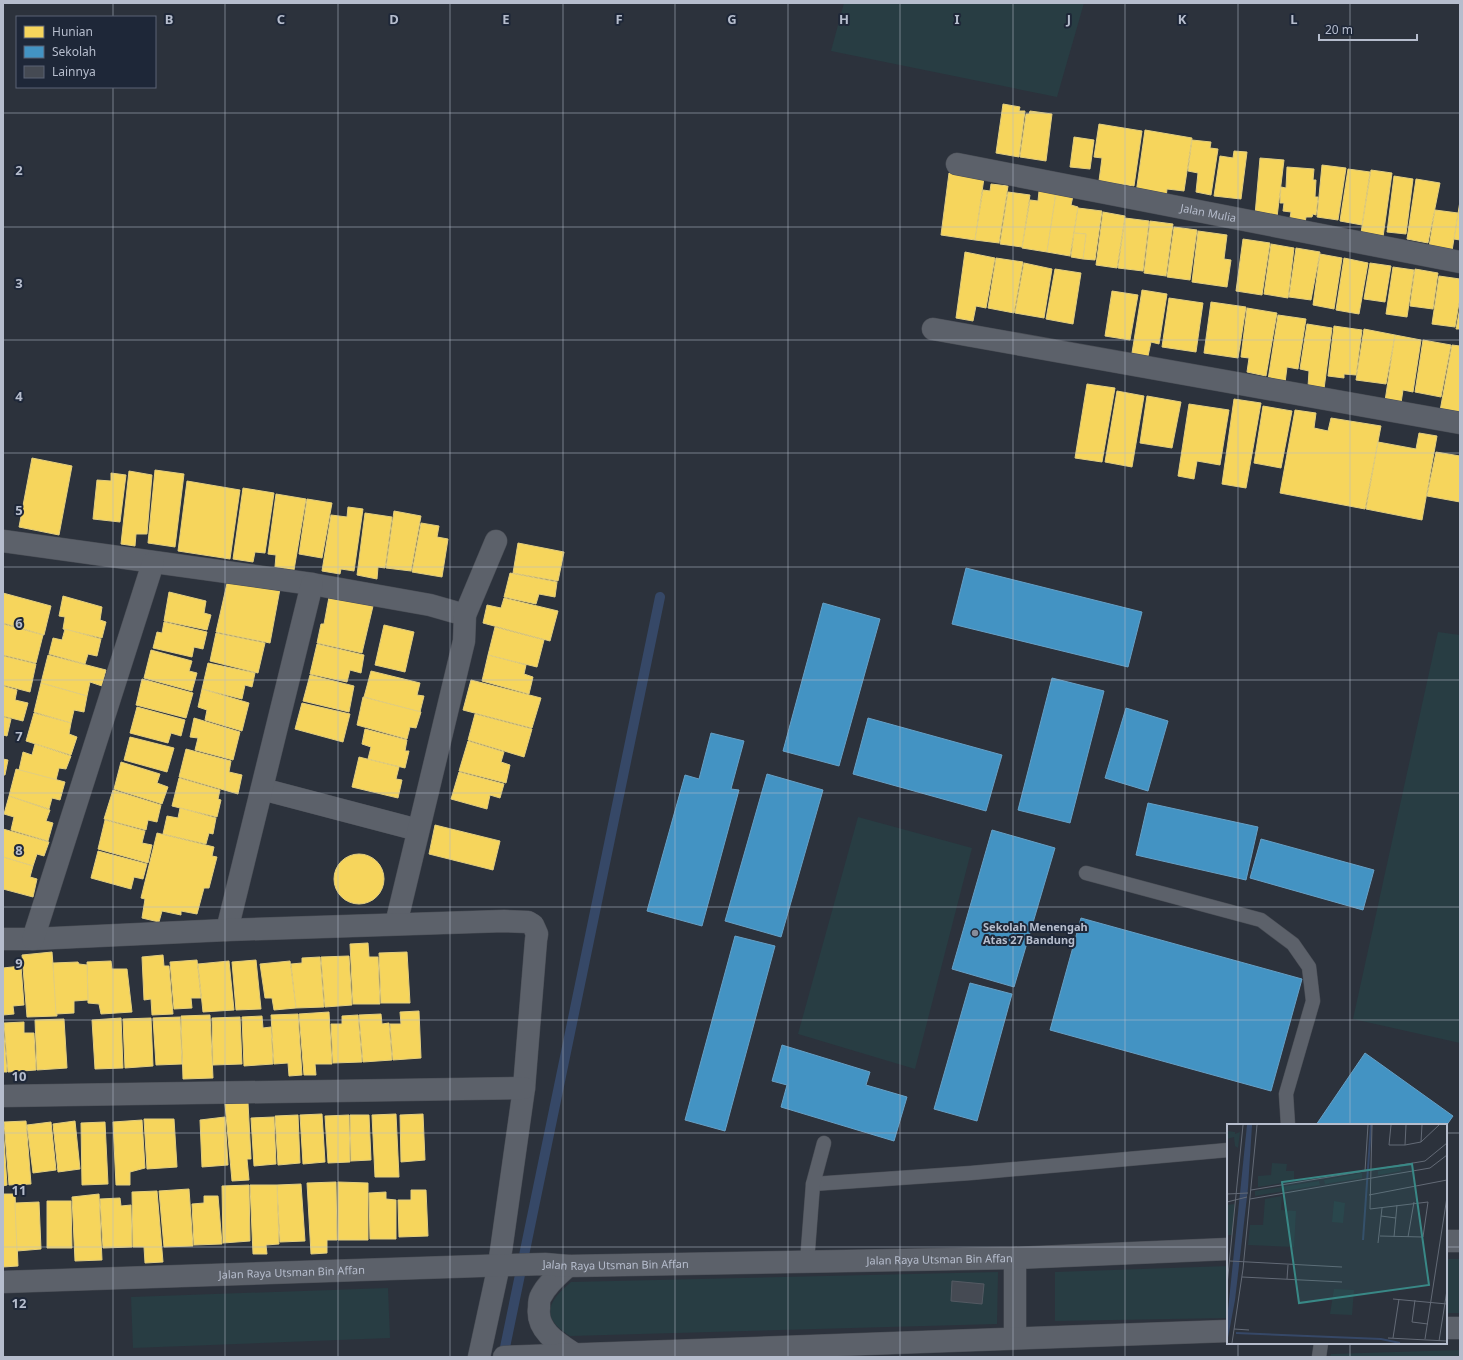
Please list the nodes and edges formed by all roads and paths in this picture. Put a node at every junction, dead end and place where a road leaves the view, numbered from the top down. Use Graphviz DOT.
graph roads {
  1 [pos="957,164"];
  2 [pos="1460,262"];
  3 [pos="933,329"];
  4 [pos="1460,423"];
  5 [pos="3,541"];
  6 [pos="496,541"];
  7 [pos="153,563"];
  8 [pos="312,584"];
  9 [pos="465,615"];
  10 [pos="262,788"];
  11 [pos="418,830"];
  12 [pos="1086,873"];
  13 [pos="396,924"];
  14 [pos="227,930"];
  15 [pos="3,939"];
  16 [pos="33,939"];
  17 [pos="524,1088"];
  18 [pos="3,1096"];
  19 [pos="1288,1124"];
  20 [pos="824,1144"];
  21 [pos="1227,1150"];
  22 [pos="813,1184"];
  23 [pos="1447,1241"];
  24 [pos="1460,1241"];
  25 [pos="1227,1249"];
  26 [pos="1015,1258"];
  27 [pos="807,1262"];
  28 [pos="505,1265"];
  29 [pos="568,1266"];
  30 [pos="3,1282"];
  31 [pos="1447,1328"];
  32 [pos="1460,1328"];
  33 [pos="1227,1331"];
  34 [pos="1015,1338"];
  35 [pos="1321,1344"];
  36 [pos="576,1355"];
  37 [pos="479,1357"];
  38 [pos="504,1357"];
  39 [pos="516,1357"];
  40 [pos="524,1357"];
  41 [pos="1319,1357"];
  1 -- 2 [label="street, Jalan Mulia"];
  3 -- 4 [label="street"];
  5 -- 7 [label="street"];
  6 -- 9 [label="street"];
  7 -- 8 [label="street"];
  7 -- 16 [label="street"];
  8 -- 9 [label="street"];
  8 -- 10 [label="street"];
  9 -- 11 [label="street"];
  10 -- 11 [label="street"];
  10 -- 14 [label="street"];
  11 -- 13 [label="street"];
  12 -- 19 [label="lane"];
  13 -- 14 [label="street"];
  13 -- 17 [label="street"];
  14 -- 16 [label="street"];
  15 -- 16 [label="street"];
  17 -- 18 [label="street"];
  17 -- 28 [label="street"];
  20 -- 22 [label="lane"];
  21 -- 22 [label="lane"];
  22 -- 27 [label="lane"];
  23 -- 24 [label="street"];
  25 -- 26 [label="street, Jalan Raya Utsman Bin Affan"];
  26 -- 27 [label="street, Jalan Raya Utsman Bin Affan"];
  26 -- 34 [label="street"];
  27 -- 29 [label="street, Jalan Raya Utsman Bin Affan"];
  28 -- 29 [label="street, Jalan Raya Utsman Bin Affan"];
  28 -- 30 [label="street, Jalan Raya Utsman Bin Affan"];
  28 -- 37 [label="street"];
  29 -- 36 [label="street"];
  31 -- 32 [label="street"];
  33 -- 34 [label="street"];
  34 -- 36 [label="street"];
  35 -- 41 [label="lane"];
  36 -- 40 [label="street"];
  38 -- 39 [label="street"];
  39 -- 40 [label="street"];
}
